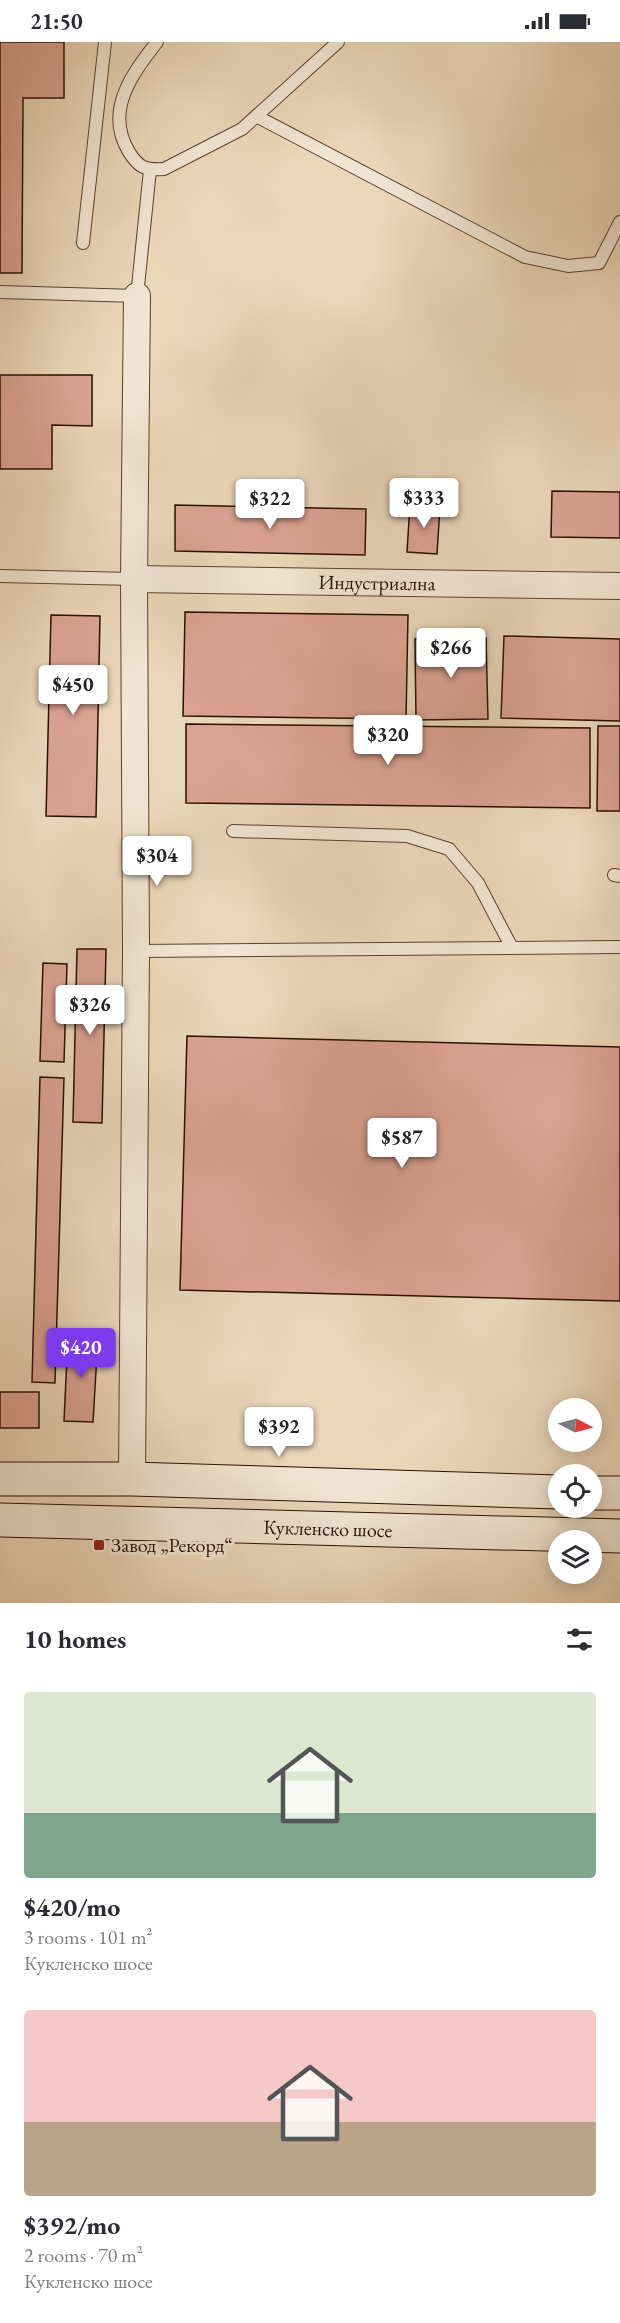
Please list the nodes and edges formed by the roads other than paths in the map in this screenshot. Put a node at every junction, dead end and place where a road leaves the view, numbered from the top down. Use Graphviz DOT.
graph roads {
  1 [pos="105,42"];
  2 [pos="157,42"];
  3 [pos="338,42"];
  4 [pos="256,116"];
  5 [pos="150,170"];
  6 [pos="620,222"];
  7 [pos="83,243"];
  8 [pos="0,292"];
  9 [pos="137,296"];
  10 [pos="0,576"];
  11 [pos="134,579"];
  12 [pos="620,586"];
  13 [pos="233,831"];
  14 [pos="620,947"];
  15 [pos="512,948"];
  16 [pos="136,951"];
  17 [pos="0,1479"];
  18 [pos="132,1479"];
  19 [pos="548,1492"];
  20 [pos="602,1493"];
  21 [pos="620,1493"];
  22 [pos="0,1520"];
  23 [pos="620,1536"];
  1 -- 7 [label="lane"];
  2 -- 5 [label="lane"];
  3 -- 4 [label="lane"];
  4 -- 5 [label="lane"];
  4 -- 6 [label="lane"];
  5 -- 9 [label="lane"];
  8 -- 9 [label="lane"];
  9 -- 11 [label="street"];
  10 -- 11 [label="lane"];
  11 -- 12 [label="street, Индустриална"];
  11 -- 16 [label="street"];
  13 -- 15 [label="lane"];
  14 -- 15 [label="lane"];
  15 -- 16 [label="lane"];
  16 -- 18 [label="street"];
  17 -- 18 [label="main road"];
  18 -- 19 [label="main road"];
  20 -- 21 [label="main road"];
  22 -- 23 [label="main road, Кукленско шосе"];
}
